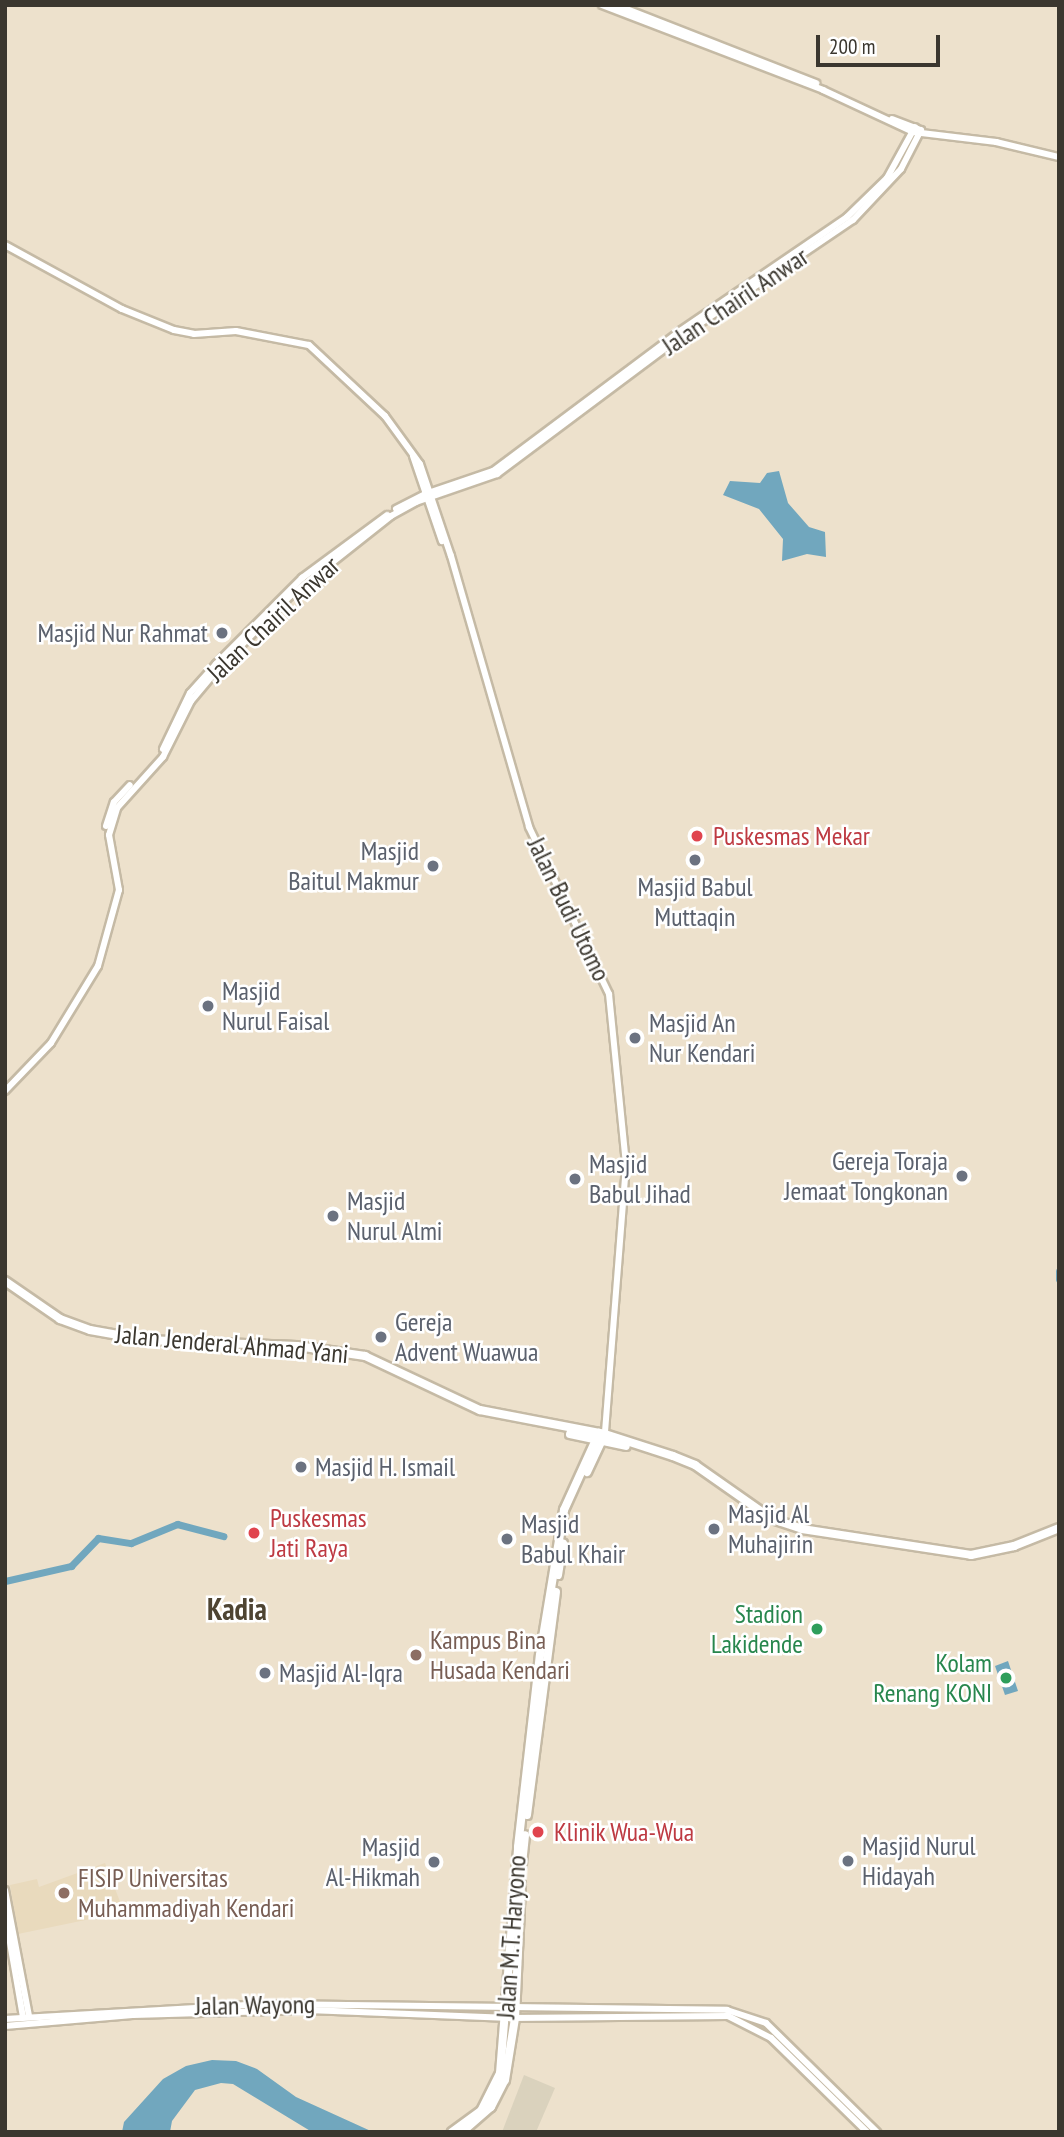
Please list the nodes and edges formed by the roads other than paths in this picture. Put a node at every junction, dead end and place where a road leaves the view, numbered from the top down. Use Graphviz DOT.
graph roads {
  1 [pos="602,5"];
  2 [pos="616,5"];
  3 [pos="919,131"];
  4 [pos="1059,157"];
  5 [pos="5,245"];
  6 [pos="428,495"];
  7 [pos="5,1089"];
  8 [pos="5,1283"];
  9 [pos="601,1435"];
  10 [pos="1059,1528"];
  11 [pos="5,1889"];
  12 [pos="5,1914"];
  13 [pos="505,2007"];
  14 [pos="516,2008"];
  15 [pos="682,2012"];
  16 [pos="26,2015"];
  17 [pos="504,2018"];
  18 [pos="515,2018"];
  19 [pos="5,2019"];
  20 [pos="5,2025"];
  21 [pos="871,2130"];
  22 [pos="452,2132"];
  23 [pos="462,2132"];
  1 -- 3 [label="main road"];
  2 -- 3 [label="main road"];
  3 -- 4 [label="main road"];
  3 -- 6 [label="main road, Jalan Chairil Anwar"];
  5 -- 6 [label="main road, Jalan Budi Utomo"];
  6 -- 7 [label="main road, Jalan Chairil Anwar"];
  6 -- 9 [label="main road, Jalan Budi Utomo"];
  8 -- 9 [label="highway, Jalan Jenderal Ahmad Yani"];
  9 -- 10 [label="highway, Jalan Jenderal Ahmad Yani"];
  9 -- 13 [label="highway, Jalan M.T. Haryono"];
  9 -- 14 [label="highway, Jalan M.T. Haryono"];
  11 -- 16 [label="main road"];
  12 -- 16 [label="main road"];
  13 -- 14 [label="main road, Jalan Wayong"];
  13 -- 16 [label="main road, Jalan Wayong"];
  13 -- 17 [label="highway, Jalan M.T. Haryono"];
  14 -- 15 [label="main road, Jalan Wayong"];
  14 -- 18 [label="highway, Jalan M.T. Haryono"];
  15 -- 18 [label="main road, Jalan Wayong"];
  15 -- 21 [label="main road"];
  16 -- 19 [label="main road, Jalan Wayong"];
  17 -- 18 [label="main road, Jalan Wayong"];
  17 -- 20 [label="main road, Jalan Wayong"];
  17 -- 22 [label="highway, Jalan M.T. Haryono"];
  18 -- 23 [label="highway, Jalan M.T. Haryono"];
}
